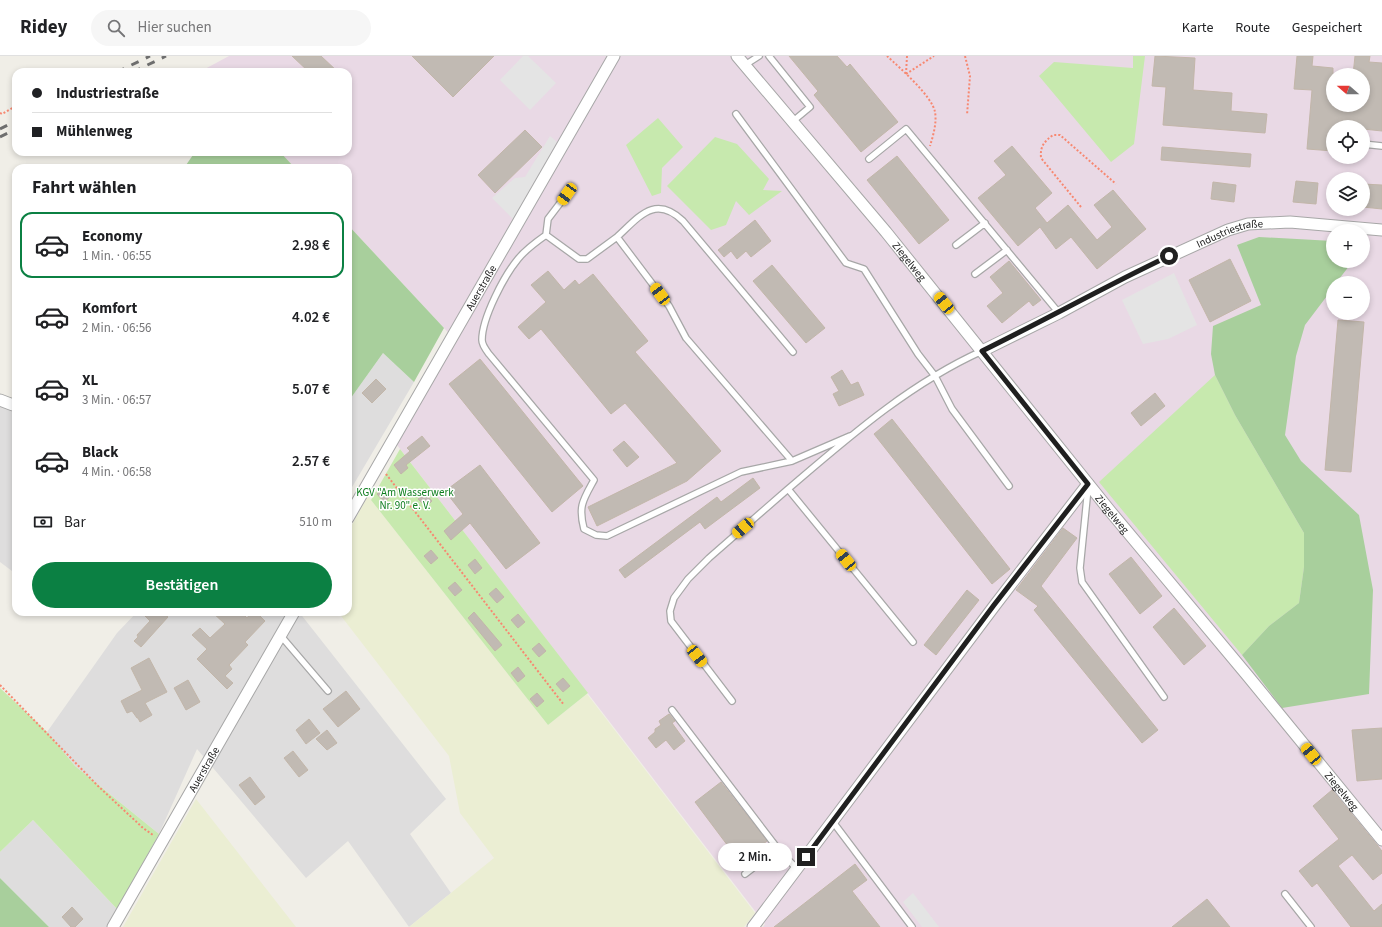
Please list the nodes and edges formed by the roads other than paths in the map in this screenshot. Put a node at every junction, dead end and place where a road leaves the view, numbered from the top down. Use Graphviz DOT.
graph roads {
  1 [pos="614,56"];
  2 [pos="737,56"];
  3 [pos="759,56"];
  4 [pos="769,56"];
  5 [pos="745,65"];
  6 [pos="736,114"];
  7 [pos="792,122"];
  8 [pos="1370,145"];
  9 [pos="1382,146"];
  10 [pos="869,159"];
  11 [pos="567,194"];
  12 [pos="985,224"];
  13 [pos="1382,230"];
  14 [pos="546,235"];
  15 [pos="617,236"];
  16 [pos="956,245"];
  17 [pos="1007,250"];
  18 [pos="975,274"];
  19 [pos="1059,313"];
  20 [pos="982,351"];
  21 [pos="794,352"];
  22 [pos="935,376"];
  23 [pos="0,400"];
  24 [pos="12,405"];
  25 [pos="850,436"];
  26 [pos="792,461"];
  27 [pos="1088,484"];
  28 [pos="1009,486"];
  29 [pos="788,489"];
  30 [pos="352,511"];
  31 [pos="292,616"];
  32 [pos="281,636"];
  33 [pos="913,642"];
  34 [pos="328,691"];
  35 [pos="1164,697"];
  36 [pos="732,701"];
  37 [pos="672,710"];
  38 [pos="833,822"];
  39 [pos="1382,840"];
  40 [pos="778,849"];
  41 [pos="797,869"];
  42 [pos="745,874"];
  43 [pos="1285,894"];
  44 [pos="113,927"];
  45 [pos="753,927"];
  46 [pos="912,927"];
  47 [pos="1311,927"];
  1 -- 30 [label="street, Auerstraße"];
  2 -- 5 [label="street, Ziegelweg"];
  3 -- 5 [label="lane"];
  4 -- 7 [label="lane"];
  5 -- 7 [label="street, Ziegelweg"];
  6 -- 22 [label="lane"];
  7 -- 20 [label="street, Ziegelweg"];
  8 -- 9 [label="lane"];
  10 -- 12 [label="lane"];
  11 -- 14 [label="lane"];
  12 -- 16 [label="lane"];
  12 -- 17 [label="lane"];
  13 -- 19 [label="street, Industriestraße"];
  14 -- 15 [label="lane"];
  14 -- 26 [label="lane"];
  15 -- 21 [label="lane"];
  15 -- 26 [label="lane"];
  17 -- 18 [label="lane"];
  17 -- 19 [label="lane"];
  19 -- 20 [label="street, Industriestraße"];
  20 -- 22 [label="lane"];
  20 -- 27 [label="street, Ziegelweg"];
  22 -- 25 [label="lane"];
  22 -- 28 [label="lane"];
  23 -- 24 [label="street"];
  25 -- 26 [label="lane"];
  25 -- 29 [label="lane"];
  27 -- 35 [label="lane"];
  27 -- 38 [label="street"];
  27 -- 39 [label="street, Ziegelweg"];
  29 -- 33 [label="lane"];
  29 -- 36 [label="lane"];
  31 -- 32 [label="street, Auerstraße"];
  32 -- 34 [label="lane"];
  32 -- 44 [label="street, Auerstraße"];
  37 -- 40 [label="lane"];
  38 -- 41 [label="street"];
  38 -- 46 [label="lane"];
  40 -- 41 [label="lane"];
  40 -- 42 [label="lane"];
  41 -- 45 [label="street"];
  43 -- 47 [label="lane"];
}
